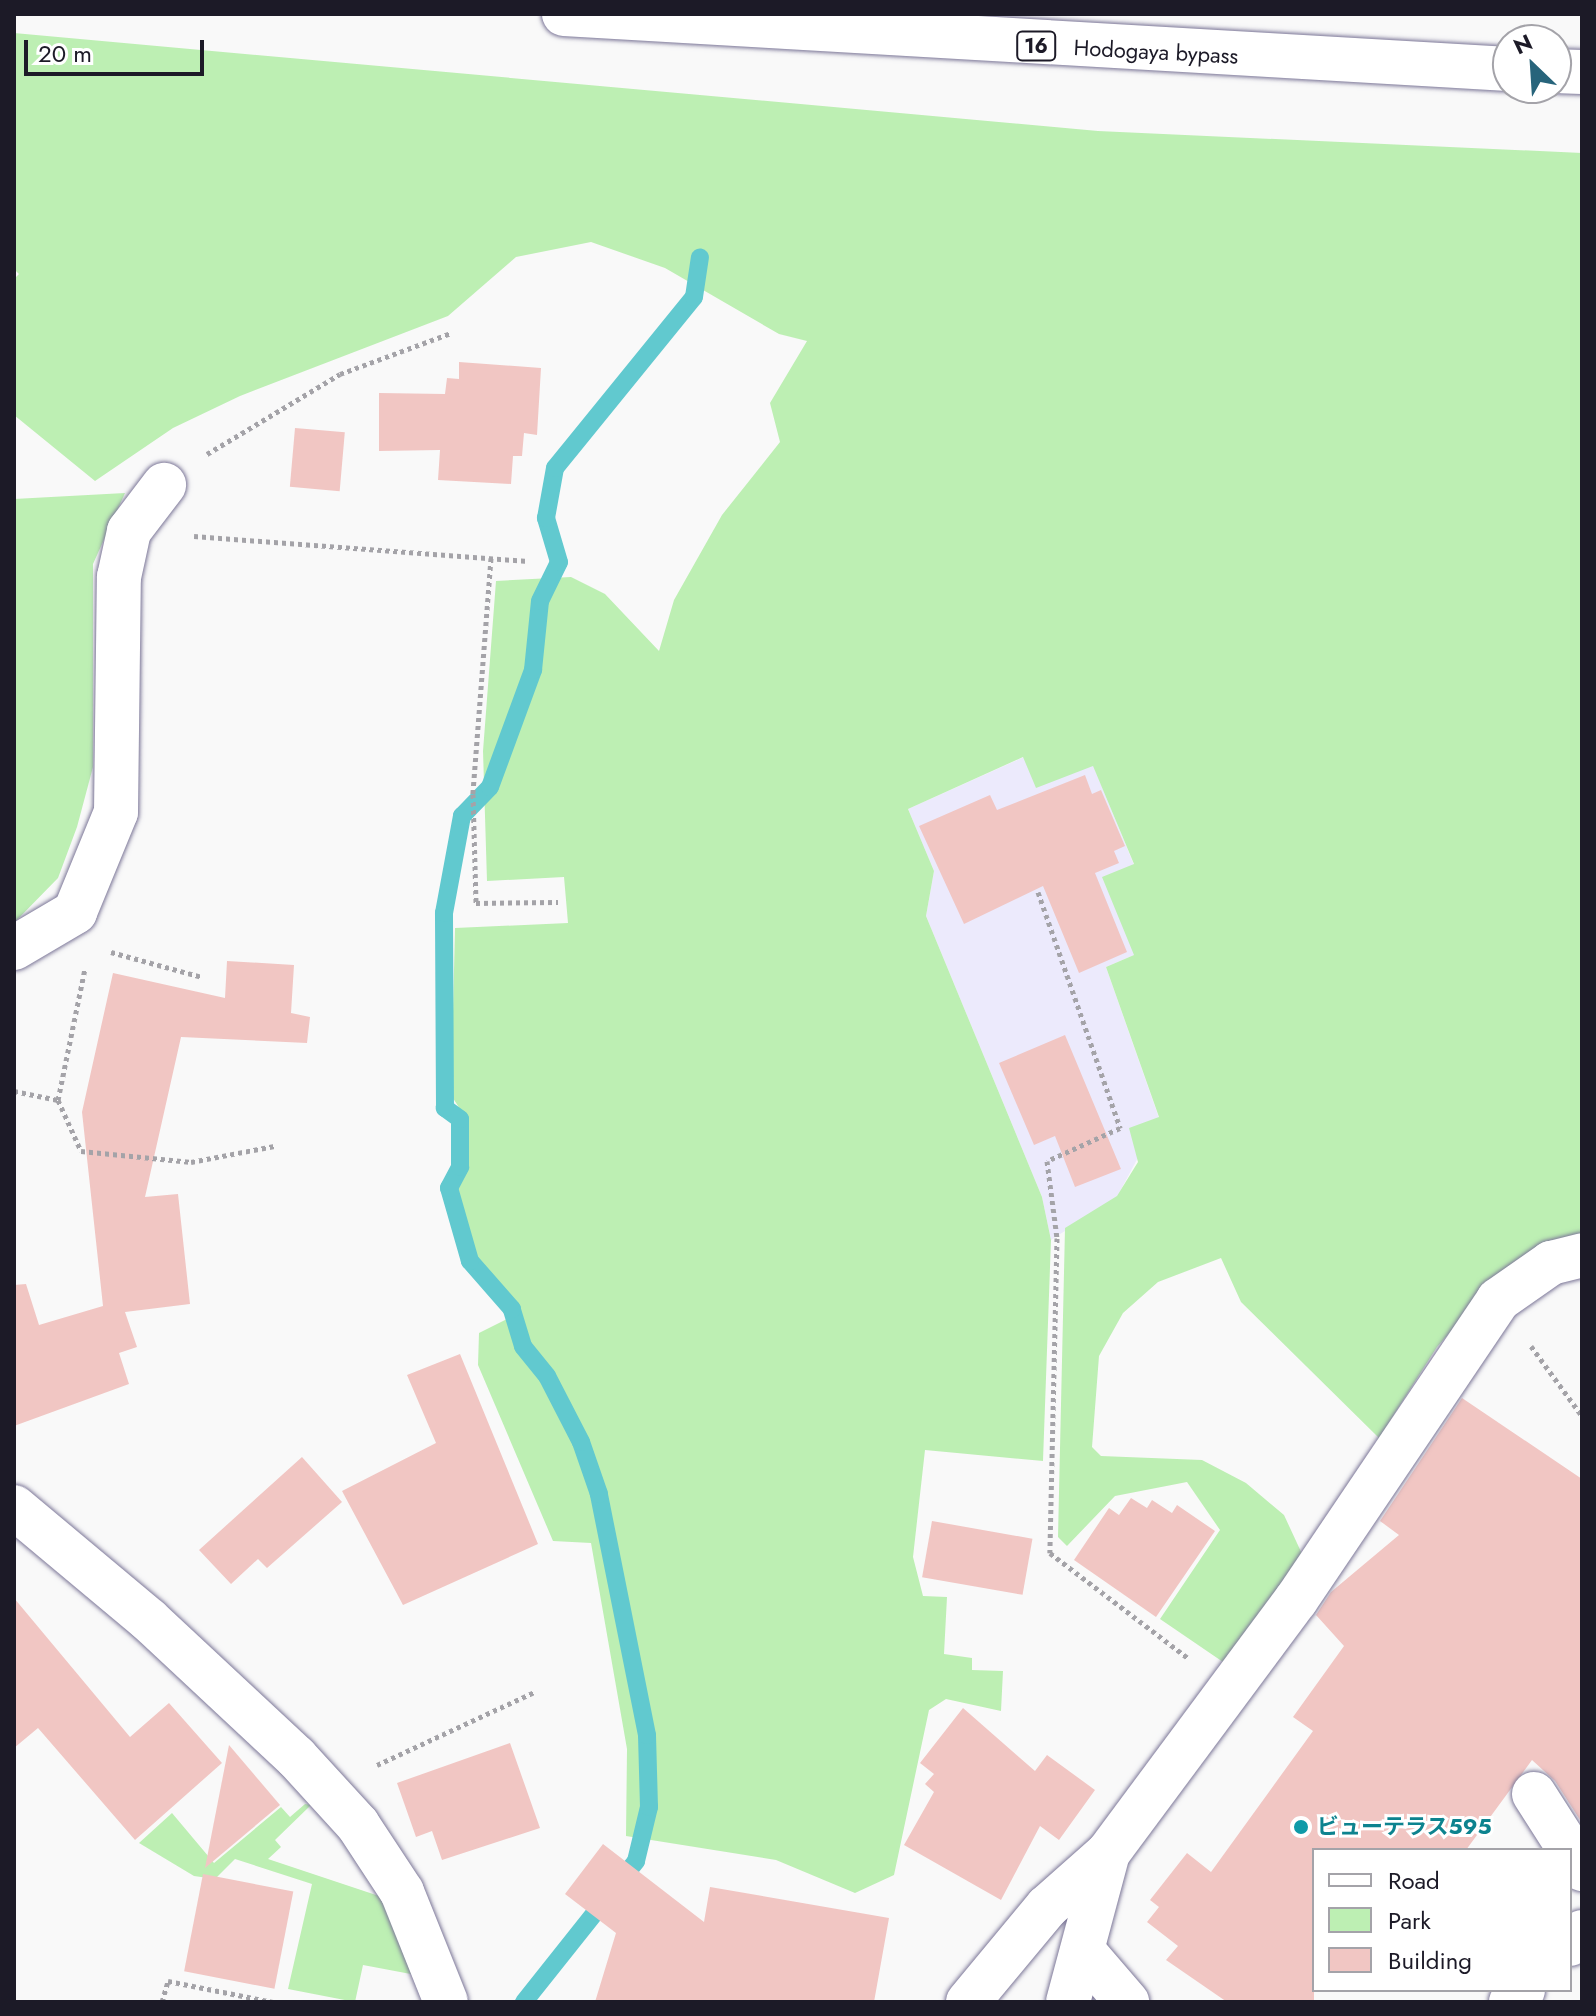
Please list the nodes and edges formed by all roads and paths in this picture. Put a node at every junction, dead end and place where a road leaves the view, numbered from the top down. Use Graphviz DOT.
graph roads {
  1 [pos="564,14"];
  2 [pos="1492,68"];
  3 [pos="451,333"];
  4 [pos="164,485"];
  5 [pos="129,531"];
  6 [pos="491,558"];
  7 [pos="528,561"];
  8 [pos="1038,892"];
  9 [pos="558,902"];
  10 [pos="14,948"];
  11 [pos="103,950"];
  12 [pos="86,962"];
  13 [pos="202,977"];
  14 [pos="14,1091"];
  15 [pos="58,1100"];
  16 [pos="274,1146"];
  17 [pos="1582,1255"];
  18 [pos="1525,1338"];
  19 [pos="1582,1416"];
  20 [pos="14,1507"];
  21 [pos="1230,1690"];
  22 [pos="534,1692"];
  23 [pos="325,1788"];
  24 [pos="1534,1794"];
  25 [pos="1569,1848"];
  26 [pos="1108,1853"];
  27 [pos="1085,1953"];
  28 [pos="162,2002"];
  29 [pos="273,2002"];
  30 [pos="446,2002"];
  31 [pos="968,2002"];
  32 [pos="1068,2002"];
  33 [pos="1127,2002"];
  1 -- 2 [label="main road, Hodogaya bypass / 16"];
  3 -- 4 [label="path"];
  4 -- 5 [label="main road"];
  5 -- 6 [label="path"];
  5 -- 10 [label="main road"];
  6 -- 7 [label="path"];
  6 -- 9 [label="path"];
  8 -- 21 [label="path"];
  11 -- 13 [label="path"];
  12 -- 15 [label="path"];
  14 -- 15 [label="path"];
  15 -- 16 [label="path"];
  17 -- 21 [label="main road"];
  18 -- 19 [label="path"];
  20 -- 23 [label="main road"];
  21 -- 26 [label="main road"];
  22 -- 23 [label="path"];
  23 -- 30 [label="main road"];
  24 -- 25 [label="main road"];
  26 -- 27 [label="main road"];
  26 -- 31 [label="main road"];
  27 -- 32 [label="main road"];
  27 -- 33 [label="main road"];
  28 -- 29 [label="path"];
}
